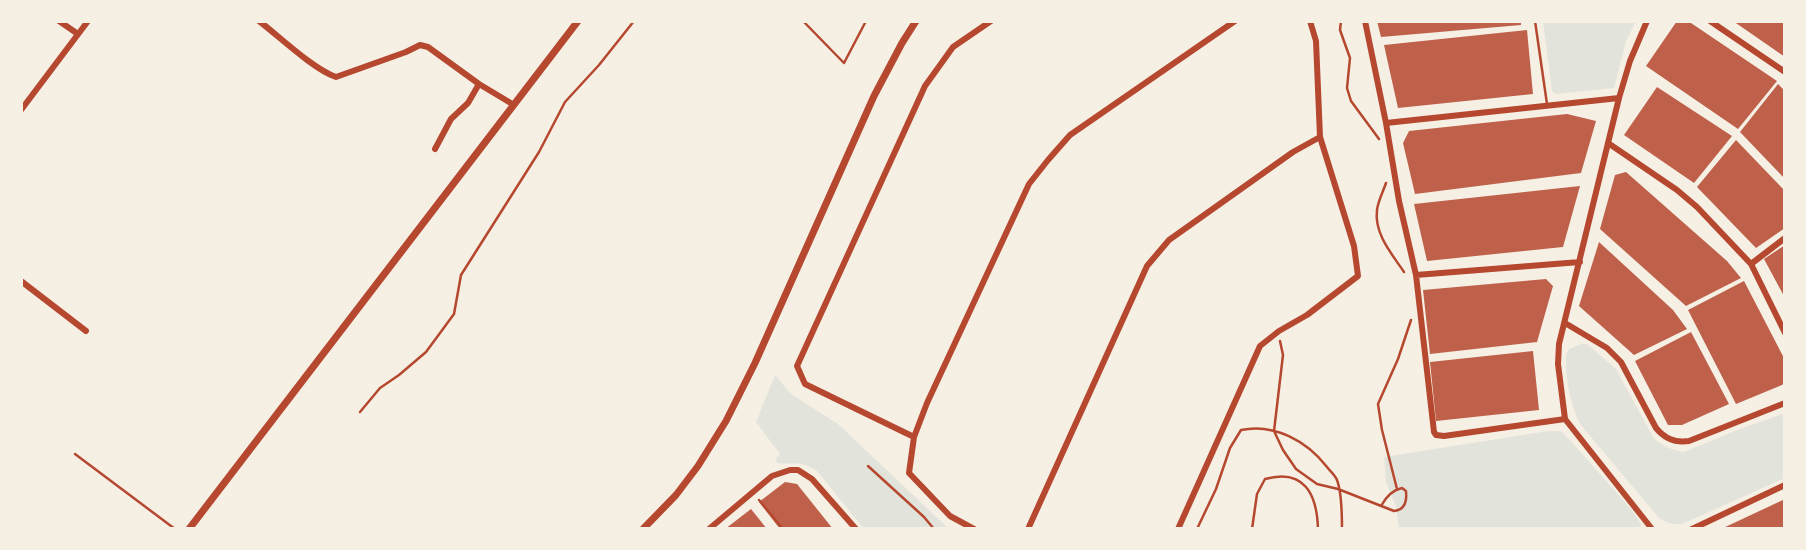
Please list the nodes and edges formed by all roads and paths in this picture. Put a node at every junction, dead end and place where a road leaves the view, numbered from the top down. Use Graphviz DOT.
graph roads {
  1 [pos="59,21"];
  2 [pos="88,21"];
  3 [pos="259,21"];
  4 [pos="578,21"];
  5 [pos="634,21"];
  6 [pos="803,21"];
  7 [pos="866,21"];
  8 [pos="916,21"];
  9 [pos="991,21"];
  10 [pos="1235,21"];
  11 [pos="1310,21"];
  12 [pos="1341,21"];
  13 [pos="1365,21"];
  14 [pos="1535,21"];
  15 [pos="1647,21"];
  16 [pos="1710,21"];
  17 [pos="78,34"];
  18 [pos="1785,72"];
  19 [pos="479,84"];
  20 [pos="1619,98"];
  21 [pos="514,105"];
  22 [pos="1548,107"];
  23 [pos="21,110"];
  24 [pos="1386,123"];
  25 [pos="1320,137"];
  26 [pos="1608,143"];
  27 [pos="1381,145"];
  28 [pos="435,149"];
  29 [pos="1386,181"];
  30 [pos="1785,238"];
  31 [pos="1580,262"];
  32 [pos="1751,264"];
  33 [pos="1416,275"];
  34 [pos="1407,280"];
  35 [pos="21,281"];
  36 [pos="1411,313"];
  37 [pos="1565,323"];
  38 [pos="86,331"];
  39 [pos="1279,331"];
  40 [pos="1785,333"];
  41 [pos="1785,403"];
  42 [pos="359,412"];
  43 [pos="1565,419"];
  44 [pos="1274,431"];
  45 [pos="914,437"];
  46 [pos="75,454"];
  47 [pos="868,466"];
  48 [pos="1785,485"];
  49 [pos="1338,489"];
  50 [pos="1396,489"];
  51 [pos="753,492"];
  52 [pos="1381,506"];
  53 [pos="175,529"];
  54 [pos="189,529"];
  55 [pos="643,529"];
  56 [pos="709,529"];
  57 [pos="783,529"];
  58 [pos="856,529"];
  59 [pos="934,529"];
  60 [pos="974,529"];
  61 [pos="1028,529"];
  62 [pos="1178,529"];
  63 [pos="1197,529"];
  64 [pos="1252,529"];
  65 [pos="1318,529"];
  66 [pos="1342,529"];
  67 [pos="1652,529"];
  68 [pos="1692,529"];
  1 -- 17 [label="street"];
  2 -- 17 [label="street"];
  3 -- 19 [label="street"];
  4 -- 21 [label="street"];
  5 -- 42 [label="lane"];
  6 -- 7 [label="path"];
  8 -- 55 [label="street"];
  9 -- 45 [label="street"];
  10 -- 45 [label="street"];
  11 -- 25 [label="street"];
  12 -- 27 [label="path"];
  13 -- 24 [label="street"];
  14 -- 22 [label="lane"];
  15 -- 20 [label="street"];
  16 -- 18 [label="street"];
  17 -- 23 [label="street"];
  19 -- 21 [label="street"];
  19 -- 28 [label="street"];
  20 -- 22 [label="street"];
  20 -- 26 [label="street"];
  21 -- 54 [label="street"];
  22 -- 24 [label="street"];
  24 -- 33 [label="street"];
  25 -- 39 [label="street"];
  25 -- 61 [label="street"];
  26 -- 31 [label="street"];
  26 -- 32 [label="street"];
  29 -- 34 [label="path"];
  30 -- 32 [label="street"];
  31 -- 33 [label="street"];
  31 -- 37 [label="street"];
  32 -- 40 [label="street"];
  33 -- 43 [label="street"];
  35 -- 38 [label="street"];
  36 -- 50 [label="path"];
  37 -- 41 [label="street"];
  37 -- 43 [label="street"];
  39 -- 44 [label="path"];
  39 -- 62 [label="street"];
  43 -- 67 [label="street"];
  44 -- 49 [label="path"];
  44 -- 49 [label="path"];
  44 -- 63 [label="path"];
  45 -- 60 [label="street"];
  46 -- 53 [label="lane"];
  47 -- 59 [label="path"];
  48 -- 68 [label="street"];
  49 -- 52 [label="path"];
  49 -- 66 [label="path"];
  50 -- 52 [label="path"];
  50 -- 52 [label="path"];
  51 -- 56 [label="street"];
  51 -- 57 [label="path"];
  51 -- 58 [label="street"];
  64 -- 65 [label="path"];
}
